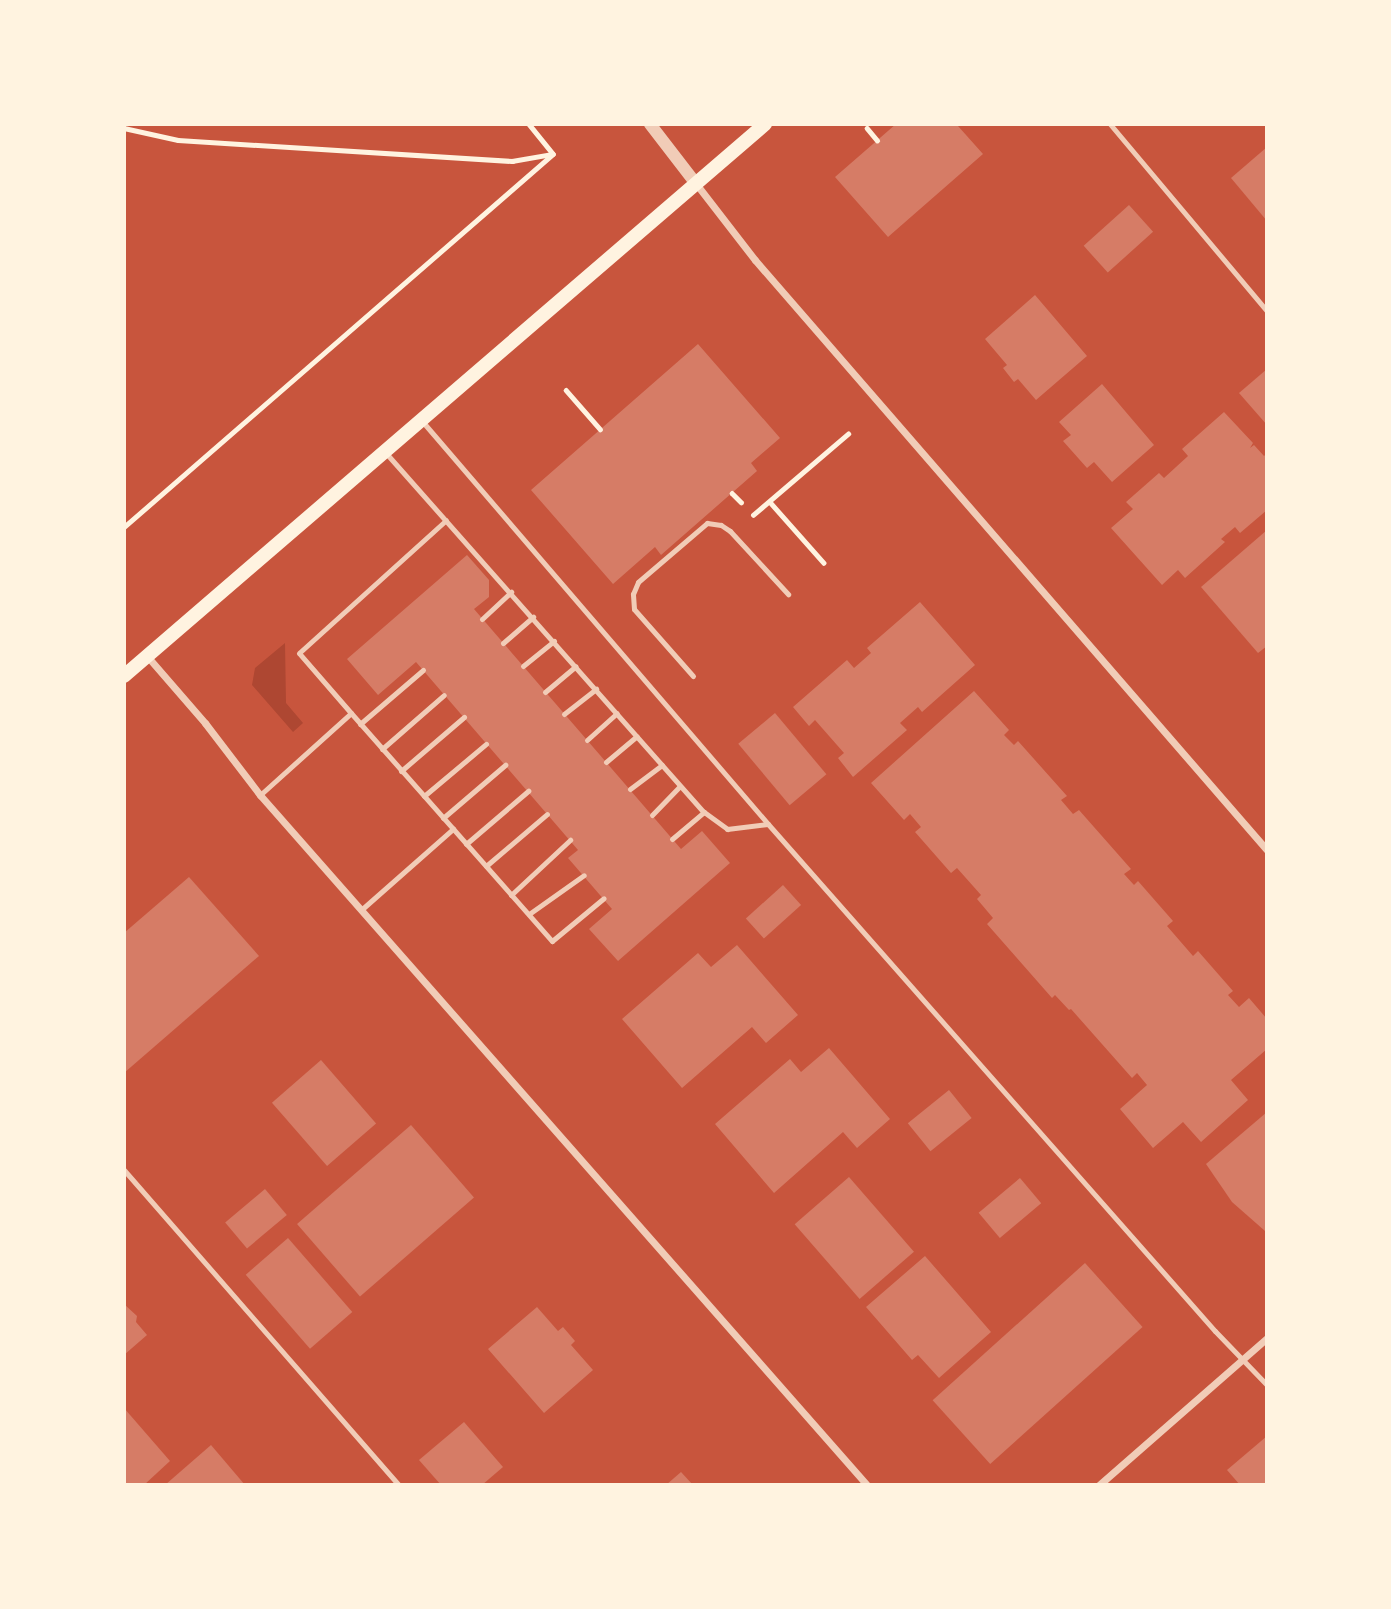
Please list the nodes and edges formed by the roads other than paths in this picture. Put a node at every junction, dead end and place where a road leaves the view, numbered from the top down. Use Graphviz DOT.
graph roads {
  1 [pos="650,124"];
  2 [pos="765,124"];
  3 [pos="1110,124"];
  4 [pos="697,185"];
  5 [pos="1267,311"];
  6 [pos="422,421"];
  7 [pos="385,452"];
  8 [pos="446,520"];
  9 [pos="511,592"];
  10 [pos="788,594"];
  11 [pos="533,617"];
  12 [pos="482,619"];
  13 [pos="554,641"];
  14 [pos="503,643"];
  15 [pos="147,656"];
  16 [pos="523,666"];
  17 [pos="576,666"];
  18 [pos="423,670"];
  19 [pos="124,676"];
  20 [pos="693,676"];
  21 [pos="596,689"];
  22 [pos="545,692"];
  23 [pos="444,695"];
  24 [pos="351,713"];
  25 [pos="617,713"];
  26 [pos="564,714"];
  27 [pos="464,717"];
  28 [pos="360,724"];
  29 [pos="637,736"];
  30 [pos="587,740"];
  31 [pos="486,744"];
  32 [pos="382,750"];
  33 [pos="606,762"];
  34 [pos="505,765"];
  35 [pos="662,765"];
  36 [pos="401,771"];
  37 [pos="680,786"];
  38 [pos="630,789"];
  39 [pos="528,791"];
  40 [pos="260,795"];
  41 [pos="424,796"];
  42 [pos="704,812"];
  43 [pos="547,814"];
  44 [pos="652,816"];
  45 [pos="443,818"];
  46 [pos="768,824"];
  47 [pos="453,828"];
  48 [pos="672,839"];
  49 [pos="570,840"];
  50 [pos="466,844"];
  51 [pos="1267,850"];
  52 [pos="486,866"];
  53 [pos="584,875"];
  54 [pos="511,895"];
  55 [pos="604,898"];
  56 [pos="360,910"];
  57 [pos="529,914"];
  58 [pos="124,1170"];
  59 [pos="1267,1338"];
  60 [pos="1242,1359"];
  61 [pos="1267,1385"];
  62 [pos="399,1485"];
  63 [pos="867,1485"];
  64 [pos="1099,1485"];
  1 -- 4 [label="street"];
  2 -- 4 [label="main road"];
  3 -- 5 [label="lane"];
  4 -- 6 [label="main road"];
  4 -- 51 [label="street"];
  6 -- 7 [label="main road"];
  6 -- 46 [label="lane"];
  7 -- 8 [label="lane"];
  7 -- 15 [label="main road"];
  8 -- 9 [label="lane"];
  8 -- 24 [label="lane"];
  9 -- 11 [label="lane"];
  9 -- 12 [label="lane"];
  10 -- 20 [label="lane"];
  11 -- 13 [label="lane"];
  11 -- 14 [label="lane"];
  13 -- 16 [label="lane"];
  13 -- 17 [label="lane"];
  15 -- 19 [label="main road"];
  15 -- 40 [label="street"];
  17 -- 21 [label="lane"];
  17 -- 22 [label="lane"];
  18 -- 28 [label="lane"];
  21 -- 25 [label="lane"];
  21 -- 26 [label="lane"];
  23 -- 32 [label="lane"];
  24 -- 28 [label="lane"];
  24 -- 40 [label="lane"];
  25 -- 29 [label="lane"];
  25 -- 30 [label="lane"];
  27 -- 36 [label="lane"];
  28 -- 32 [label="lane"];
  29 -- 33 [label="lane"];
  29 -- 35 [label="lane"];
  31 -- 41 [label="lane"];
  32 -- 36 [label="lane"];
  34 -- 45 [label="lane"];
  35 -- 37 [label="lane"];
  35 -- 38 [label="lane"];
  36 -- 41 [label="lane"];
  37 -- 42 [label="lane"];
  37 -- 44 [label="lane"];
  39 -- 50 [label="lane"];
  40 -- 56 [label="street"];
  41 -- 45 [label="lane"];
  42 -- 46 [label="lane"];
  42 -- 48 [label="lane"];
  43 -- 52 [label="lane"];
  45 -- 47 [label="lane"];
  46 -- 60 [label="lane"];
  47 -- 50 [label="lane"];
  47 -- 56 [label="lane"];
  49 -- 54 [label="lane"];
  50 -- 52 [label="lane"];
  52 -- 54 [label="lane"];
  53 -- 57 [label="lane"];
  54 -- 57 [label="lane"];
  55 -- 57 [label="lane"];
  56 -- 63 [label="street"];
  58 -- 62 [label="lane"];
  59 -- 60 [label="street"];
  60 -- 61 [label="lane"];
  60 -- 64 [label="street"];
}
